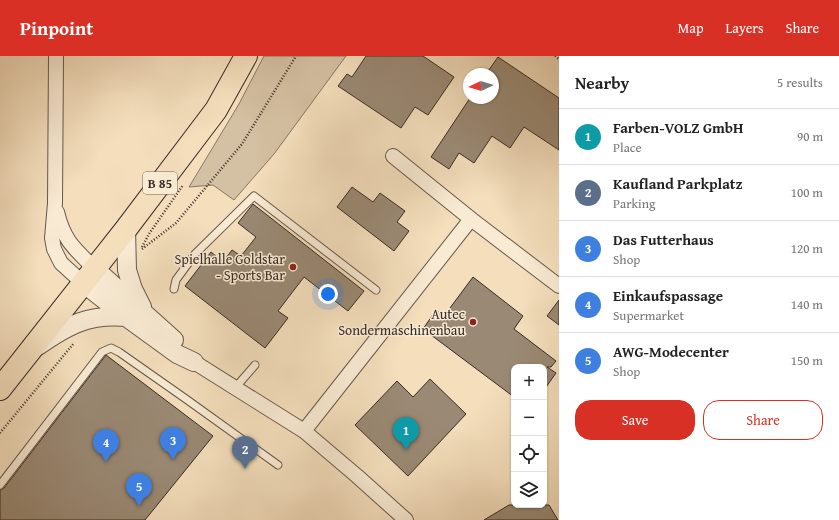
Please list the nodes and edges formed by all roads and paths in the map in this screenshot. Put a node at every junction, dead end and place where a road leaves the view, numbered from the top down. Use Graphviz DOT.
graph roads {
  1 [pos="56,56"];
  2 [pos="246,56"];
  3 [pos="296,56"];
  4 [pos="555,56"];
  5 [pos="559,59"];
  6 [pos="394,156"];
  7 [pos="55,203"];
  8 [pos="471,219"];
  9 [pos="126,229"];
  10 [pos="140,250"];
  11 [pos="88,276"];
  12 [pos="559,286"];
  13 [pos="174,289"];
  14 [pos="376,290"];
  15 [pos="146,315"];
  16 [pos="126,318"];
  17 [pos="30,351"];
  18 [pos="194,362"];
  19 [pos="255,365"];
  20 [pos="235,388"];
  21 [pos="0,389"];
  22 [pos="304,431"];
  23 [pos="278,465"];
  24 [pos="0,485"];
  25 [pos="406,520"];
  1 -- 7 [label="street"];
  2 -- 9 [label="main road, B 85"];
  3 -- 10 [label="path"];
  4 -- 5 [label="path"];
  6 -- 8 [label="street"];
  7 -- 11 [label="street"];
  7 -- 11 [label="street"];
  8 -- 12 [label="street"];
  8 -- 22 [label="street"];
  9 -- 11 [label="main road, B 85"];
  9 -- 15 [label="street"];
  11 -- 15 [label="street"];
  11 -- 16 [label="street"];
  11 -- 17 [label="main road, B 85"];
  13 -- 14 [label="lane"];
  15 -- 18 [label="street"];
  16 -- 17 [label="street"];
  16 -- 18 [label="street"];
  17 -- 21 [label="main road, B 85"];
  18 -- 20 [label="street"];
  19 -- 20 [label="lane"];
  20 -- 22 [label="street"];
  22 -- 25 [label="street"];
  23 -- 24 [label="lane"];
}
